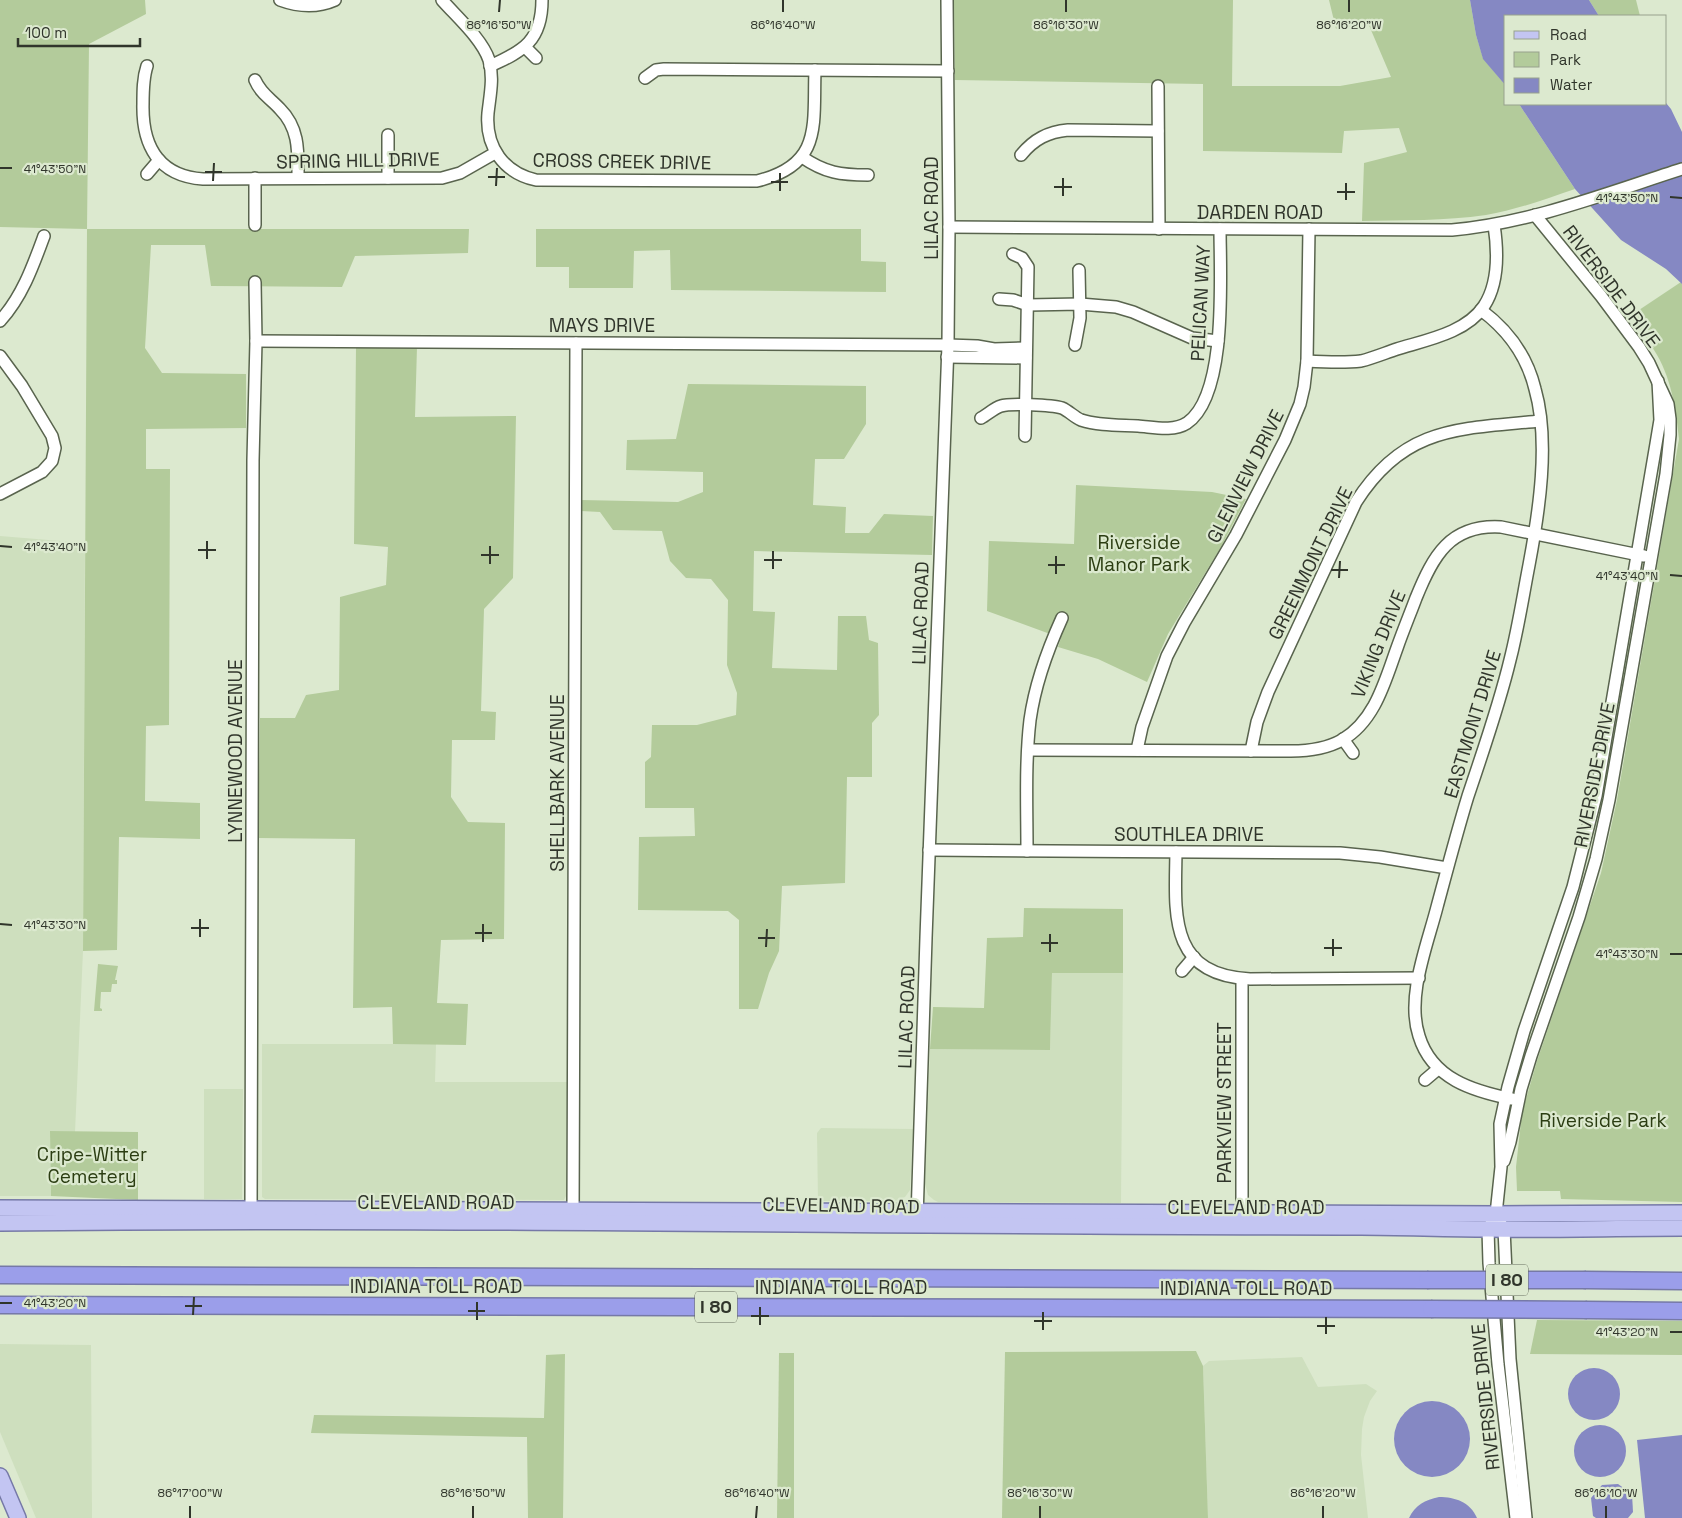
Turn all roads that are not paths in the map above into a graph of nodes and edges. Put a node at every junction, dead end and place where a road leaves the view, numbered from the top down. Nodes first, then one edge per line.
1 (280, 0) edge
2 (335, 0) edge
3 (442, 0) edge
4 (542, 0) edge
5 (947, 0) edge
6 (525, 47) junction
7 (536, 58) dead end
8 (147, 66) dead end
9 (490, 66) junction
10 (815, 70) junction
11 (948, 71) junction
12 (645, 78) dead end
13 (255, 80) dead end
14 (1158, 86) dead end
15 (1158, 130) junction
16 (388, 135) dead end
17 (495, 153) junction
18 (1021, 154) dead end
19 (802, 157) junction
20 (159, 160) junction
21 (1682, 169) edge
22 (147, 174) dead end
23 (868, 175) dead end
24 (255, 178) junction
25 (298, 178) junction
26 (388, 178) junction
27 (1535, 215) junction
28 (255, 225) dead end
29 (1494, 225) junction
30 (949, 228) junction
31 (1159, 229) junction
32 (1220, 229) junction
33 (1310, 229) junction
34 (44, 236) dead end
35 (1013, 254) dead end
36 (1079, 270) dead end
37 (255, 282) dead end
38 (999, 299) dead end
39 (1080, 304) junction
40 (1028, 305) junction
41 (1481, 310) junction
42 (0, 321) edge
43 (256, 341) junction
44 (1218, 341) junction
45 (576, 342) junction
46 (948, 344) junction
47 (1075, 345) dead end
48 (1026, 353) junction
49 (0, 356) edge
50 (947, 357) junction
51 (1308, 361) junction
52 (1658, 381) junction
53 (1026, 405) junction
54 (981, 418) dead end
55 (1540, 421) junction
56 (1025, 436) dead end
57 (0, 494) edge
58 (1535, 533) junction
59 (1637, 555) junction
60 (1650, 557) junction
61 (1062, 618) dead end
62 (1343, 739) junction
63 (1028, 750) junction
64 (1137, 750) junction
65 (1251, 751) junction
66 (1353, 753) dead end
67 (929, 850) junction
68 (1027, 851) junction
69 (1176, 852) junction
70 (1447, 868) junction
71 (1194, 957) junction
72 (1182, 971) dead end
73 (1419, 978) junction
74 (1242, 979) junction
75 (1438, 1069) junction
76 (1426, 1080) dead end
77 (1506, 1098) junction
78 (1519, 1100) junction
79 (1502, 1167) junction
80 (0, 1208) edge
81 (918, 1211) junction
82 (1242, 1212) junction
83 (1682, 1213) edge
84 (1496, 1214) junction
85 (251, 1215) junction
86 (573, 1216) junction
87 (0, 1223) edge
88 (917, 1226) junction
89 (1242, 1228) junction
90 (1682, 1228) edge
91 (1488, 1230) junction
92 (1504, 1230) junction
93 (0, 1275) edge
94 (1682, 1281) edge
95 (0, 1304) edge
96 (1682, 1311) edge
97 (0, 1476) edge
98 (18, 1518) edge
99 (1516, 1518) edge
100 (1526, 1518) edge

1 - 2 street
3 - 9 street, CROSS CREEK DRIVE
4 - 6 street
5 - 11 street, LILAC ROAD
6 - 7 street
6 - 9 street
8 - 20 street
9 - 17 street, CROSS CREEK DRIVE
10 - 11 street
10 - 12 street
10 - 19 street, CROSS CREEK DRIVE
11 - 30 street, LILAC ROAD
13 - 25 street
14 - 15 street
15 - 18 street
15 - 31 street
16 - 26 street
17 - 19 street, CROSS CREEK DRIVE
17 - 26 street, SPRING HILL DRIVE
19 - 23 street
20 - 22 street
20 - 24 street, SPRING HILL DRIVE
21 - 27 street, DARDEN ROAD
24 - 25 street, SPRING HILL DRIVE
24 - 28 street
25 - 26 street, SPRING HILL DRIVE
27 - 29 street, DARDEN ROAD
27 - 52 street, RIVERSIDE DRIVE
29 - 33 street, DARDEN ROAD
29 - 41 street
30 - 31 street, DARDEN ROAD
30 - 46 street, LILAC ROAD
31 - 32 street, DARDEN ROAD
32 - 33 street, DARDEN ROAD
32 - 44 street, PELICAN WAY
33 - 51 street, GLENVIEW DRIVE
34 - 42 street
35 - 40 street
36 - 39 street
37 - 43 street, LYNNEWOOD AVENUE
38 - 40 street
39 - 40 street
39 - 44 street
39 - 47 street
40 - 48 street
41 - 51 street
41 - 55 street, EASTMONT DRIVE
43 - 45 street, MAYS DRIVE
43 - 85 street, LYNNEWOOD AVENUE
44 - 53 street, PELICAN WAY
45 - 46 street, MAYS DRIVE
45 - 86 street, SHELLBARK AVENUE
46 - 48 street, MAYS DRIVE
46 - 50 street, LILAC ROAD
48 - 50 street
48 - 53 street
49 - 57 street
50 - 67 street, LILAC ROAD
51 - 64 street, GLENVIEW DRIVE
52 - 59 street, RIVERSIDE DRIVE
52 - 60 street, RIVERSIDE DRIVE
53 - 54 street
53 - 56 street
55 - 58 street, EASTMONT DRIVE
55 - 65 street, GREENMONT DRIVE
58 - 59 street, VIKING DRIVE
58 - 62 street, VIKING DRIVE
58 - 70 street, EASTMONT DRIVE
59 - 60 street, VIKING DRIVE
59 - 77 street, RIVERSIDE DRIVE
60 - 78 street, RIVERSIDE DRIVE
61 - 63 street
62 - 65 street, VIKING DRIVE
62 - 66 street
63 - 64 street, VIKING DRIVE
63 - 68 street
64 - 65 street, VIKING DRIVE
67 - 68 street, SOUTHLEA DRIVE
67 - 81 street, LILAC ROAD
68 - 69 street, SOUTHLEA DRIVE
69 - 70 street, SOUTHLEA DRIVE
69 - 71 street
70 - 73 street, EASTMONT DRIVE
71 - 72 street
71 - 74 street
73 - 74 street
73 - 75 street, EASTMONT DRIVE
74 - 82 street, PARKVIEW STREET
75 - 76 street
75 - 77 street, EASTMONT DRIVE
77 - 78 street, EASTMONT DRIVE
77 - 79 street, RIVERSIDE DRIVE
78 - 79 street, RIVERSIDE DRIVE
79 - 84 street, RIVERSIDE DRIVE
80 - 85 main road, CLEVELAND ROAD
81 - 82 main road, CLEVELAND ROAD
81 - 86 main road, CLEVELAND ROAD
81 - 88 street, LILAC ROAD
82 - 84 main road, CLEVELAND ROAD
82 - 89 street, PARKVIEW STREET
83 - 84 main road, CLEVELAND ROAD
84 - 91 street, RIVERSIDE DRIVE
84 - 92 street, RIVERSIDE DRIVE
85 - 86 main road, CLEVELAND ROAD
85 - 87 main road, CLEVELAND ROAD
86 - 88 main road, CLEVELAND ROAD
88 - 89 main road, CLEVELAND ROAD
89 - 91 main road, CLEVELAND ROAD
90 - 92 main road, CLEVELAND ROAD
91 - 92 main road, CLEVELAND ROAD
91 - 99 street, RIVERSIDE DRIVE
92 - 100 street, RIVERSIDE DRIVE
93 - 94 highway, INDIANA TOLL ROAD / I 80, bridge
95 - 96 highway, INDIANA TOLL ROAD / I 80, bridge
97 - 98 main road

